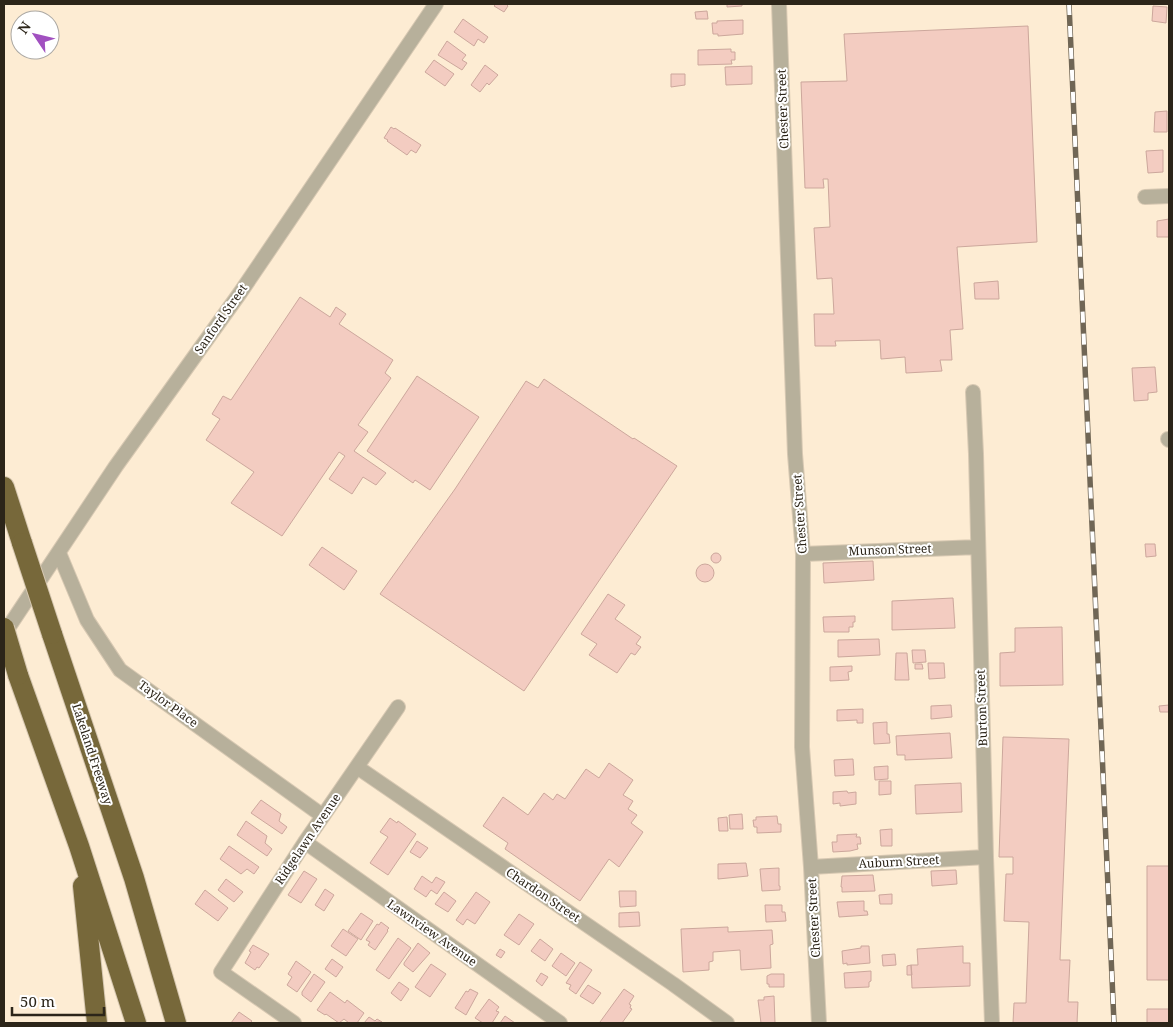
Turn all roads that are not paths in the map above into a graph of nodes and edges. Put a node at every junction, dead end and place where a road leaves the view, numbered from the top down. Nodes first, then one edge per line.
1 (436, 4) edge
2 (779, 4) edge
3 (1169, 196) edge
4 (1145, 197) dead end
5 (973, 392) dead end
6 (4, 487) edge
7 (978, 547) junction
8 (59, 553) junction
9 (803, 554) junction
10 (4, 628) edge
11 (4, 634) edge
12 (398, 707) dead end
13 (357, 767) junction
14 (323, 816) junction
15 (305, 842) junction
16 (79, 846) junction
17 (986, 857) junction
18 (811, 867) junction
19 (156, 952) junction
20 (97, 1023) edge
21 (136, 1023) edge
22 (176, 1023) edge
23 (186, 1023) edge
24 (294, 1023) edge
25 (560, 1023) edge
26 (727, 1023) edge
27 (819, 1023) edge
28 (992, 1023) edge

1 - 8 street, Sanford Street
2 - 9 street, Chester Street
3 - 4 street
5 - 7 street, Burton Street
6 - 19 highway, Lakeland Freeway, bridge
7 - 9 street, Munson Street
7 - 17 street, Burton Street
8 - 11 street, Sanford Street
8 - 14 street, Taylor Place
9 - 18 street, Chester Street
10 - 16 highway, bridge
12 - 13 street, Ridgelawn Avenue
13 - 14 street, Ridgelawn Avenue
13 - 26 street, Chardon Street
14 - 15 street, Ridgelawn Avenue
15 - 24 street, Ridgelawn Avenue
15 - 25 street, Lawnview Avenue
16 - 20 highway
16 - 21 highway
17 - 18 street, Auburn Street
17 - 28 street, Burton Street
18 - 27 street, Chester Street
19 - 22 highway, Lakeland Freeway
19 - 23 highway

